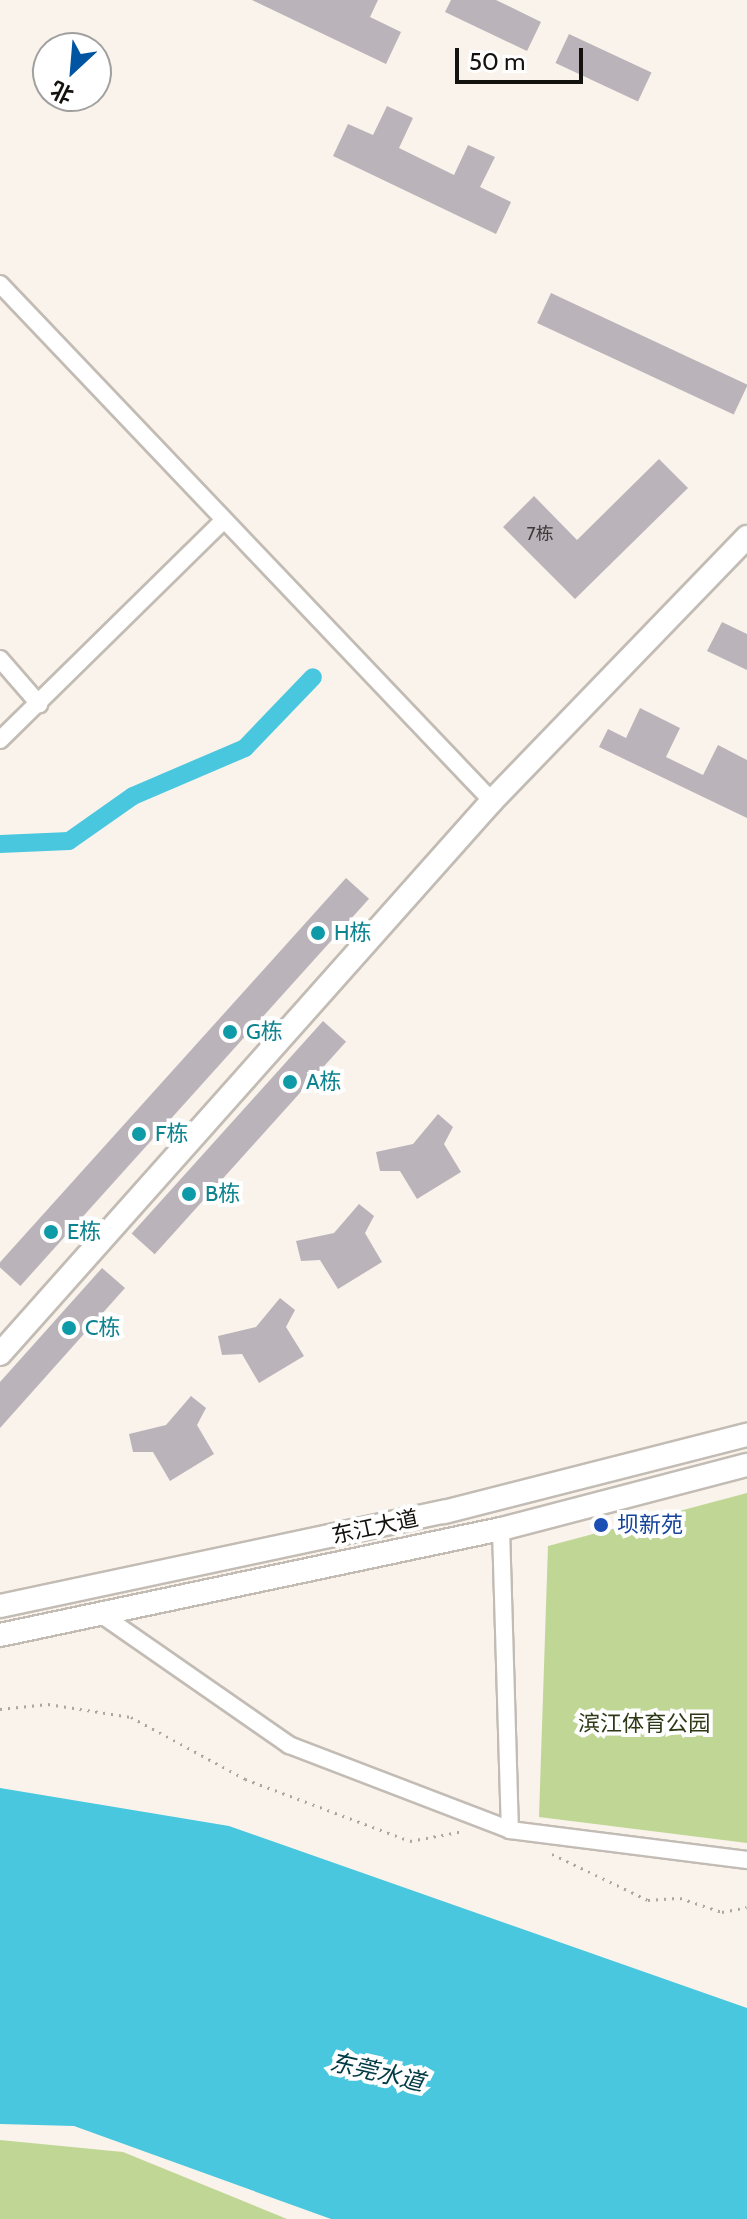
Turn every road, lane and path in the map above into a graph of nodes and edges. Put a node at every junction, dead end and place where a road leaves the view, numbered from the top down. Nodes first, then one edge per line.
1 (0, 284) edge
2 (222, 522) junction
3 (747, 537) edge
4 (0, 659) edge
5 (39, 704) junction
6 (0, 740) edge
7 (492, 801) junction
8 (0, 1354) edge
9 (747, 1435) edge
10 (747, 1465) edge
11 (501, 1529) junction
12 (0, 1606) edge
13 (102, 1615) junction
14 (0, 1635) edge
15 (0, 1709) edge
16 (510, 1830) junction
17 (479, 1834) dead end
18 (536, 1849) dead end
19 (747, 1860) edge
20 (747, 1907) edge

1 - 2 street
2 - 5 street
2 - 7 street
3 - 7 main road
4 - 5 street
5 - 6 street
7 - 8 main road
9 - 12 main road, 东江大道
10 - 11 main road, 东江大道
11 - 13 main road, 东江大道
11 - 16 street
13 - 14 main road, 东江大道
13 - 16 street
15 - 17 path
16 - 19 street
18 - 20 path

